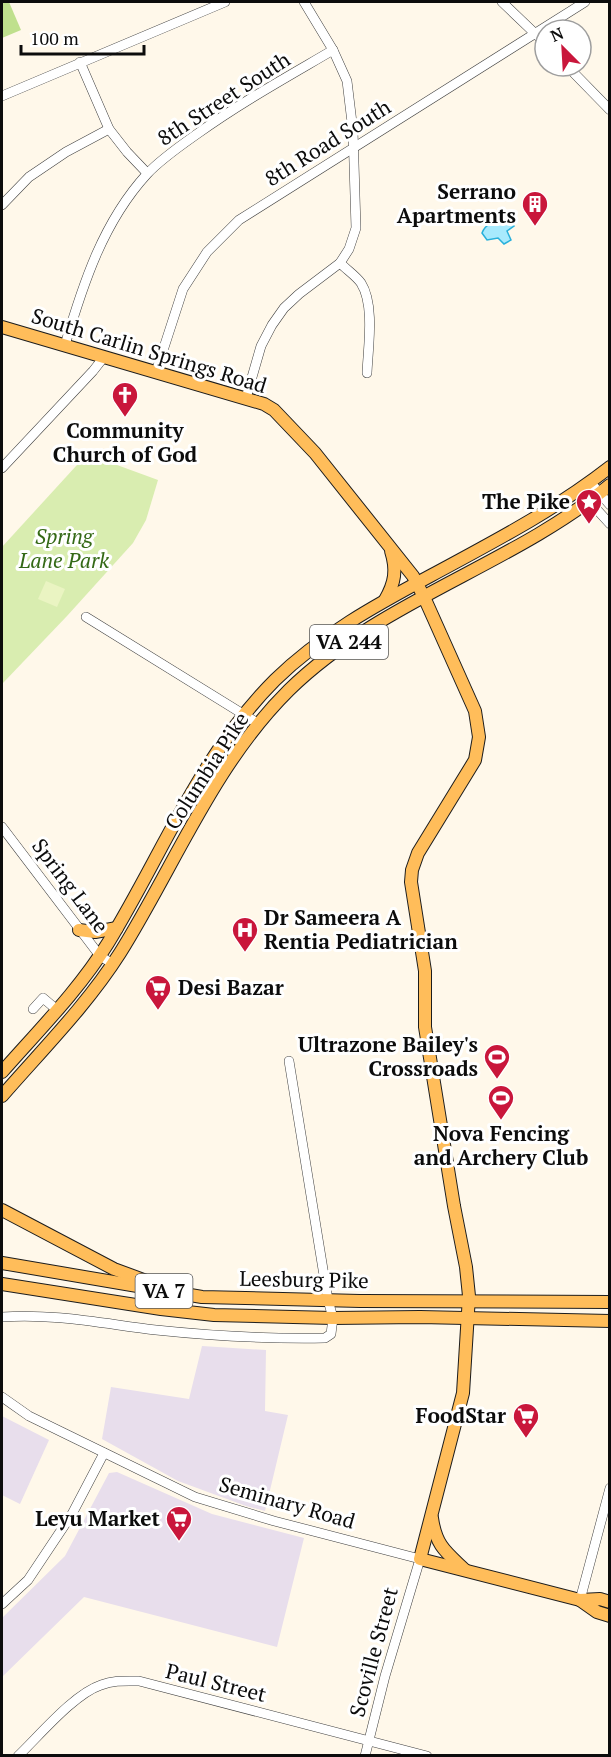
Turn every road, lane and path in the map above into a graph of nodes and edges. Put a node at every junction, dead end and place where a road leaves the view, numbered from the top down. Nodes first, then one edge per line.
1 (225, 2) edge
2 (304, 2) edge
3 (502, 2) edge
4 (585, 2) edge
5 (560, 18) edge
6 (533, 31) edge
7 (533, 36) edge
8 (333, 50) junction
9 (80, 62) junction
10 (578, 78) edge
11 (2, 96) edge
12 (609, 110) edge
13 (109, 129) junction
14 (354, 147) junction
15 (147, 173) junction
16 (2, 205) edge
17 (340, 263) junction
18 (2, 327) edge
19 (65, 345) junction
20 (104, 357) junction
21 (156, 372) junction
22 (367, 373) dead end
23 (246, 398) junction
24 (609, 467) edge
25 (2, 468) edge
26 (590, 482) junction
27 (579, 490) junction
28 (600, 493) edge
29 (609, 505) edge
30 (609, 524) edge
31 (390, 547) junction
32 (417, 582) junction
33 (424, 597) junction
34 (384, 601) junction
35 (86, 617) dead end
36 (244, 714) junction
37 (259, 724) junction
38 (2, 827) edge
39 (117, 928) junction
40 (79, 930) junction
41 (100, 956) junction
42 (113, 964) junction
43 (33, 1009) dead end
44 (56, 1009) junction
45 (289, 1061) dead end
46 (2, 1072) edge
47 (2, 1096) edge
48 (2, 1210) edge
49 (2, 1263) edge
50 (2, 1284) edge
51 (26, 1288) junction
52 (2, 1294) edge
53 (202, 1297) junction
54 (328, 1300) junction
55 (469, 1302) junction
56 (609, 1302) edge
57 (2, 1317) edge
58 (333, 1318) junction
59 (468, 1319) junction
60 (609, 1320) edge
61 (2, 1397) edge
62 (104, 1453) junction
63 (609, 1488) edge
64 (432, 1515) junction
65 (420, 1559) junction
66 (466, 1571) junction
67 (580, 1600) junction
68 (609, 1602) edge
69 (2, 1604) edge
70 (609, 1616) edge
71 (369, 1741) junction
72 (25, 1753) edge
73 (365, 1755) edge
74 (427, 1755) edge

1 - 9 street
2 - 8 street
3 - 6 street
4 - 5 street, 8th Road South
7 - 14 street, 8th Road South
8 - 14 street
8 - 15 street, 8th Street South
9 - 11 street
9 - 13 street
10 - 12 street
13 - 15 street
13 - 16 street
14 - 17 street
14 - 21 street, 8th Road South
15 - 19 street, 8th Street South
17 - 22 street
17 - 23 street
18 - 19 main road, South Carlin Springs Road
19 - 20 main road, South Carlin Springs Road
20 - 21 main road, South Carlin Springs Road
20 - 25 street
21 - 23 main road, South Carlin Springs Road
23 - 31 main road, South Carlin Springs Road
24 - 26 main road, Columbia Pike
26 - 27 main road, Columbia Pike
26 - 28 street
27 - 28 street
27 - 32 main road, Columbia Pike / VA 244
28 - 29 street
28 - 30 street
28 - 33 main road, Columbia Pike / VA 244
31 - 32 main road, South Carlin Springs Road
31 - 34 main road
32 - 33 main road, South Carlin Springs Road
32 - 34 main road, Columbia Pike / VA 244
33 - 37 main road, Columbia Pike / VA 244
33 - 55 main road, South Carlin Springs Road
34 - 36 main road, Columbia Pike / VA 244
35 - 36 street
36 - 37 street
36 - 39 main road, Columbia Pike / VA 244
37 - 42 main road, Columbia Pike / VA 244
38 - 40 street, Spring Lane
39 - 40 main road
39 - 41 main road, Columbia Pike / VA 244
40 - 41 street, Spring Lane
41 - 42 street, Spring Lane
41 - 44 main road, Columbia Pike / VA 244
42 - 47 main road, Columbia Pike / VA 244
43 - 44 street
44 - 46 main road, Columbia Pike / VA 244
45 - 54 street
48 - 53 main road
49 - 53 main road, Leesburg Pike / VA 7
50 - 51 main road, Leesburg Pike / VA 7
51 - 52 main road
51 - 58 main road, Leesburg Pike / VA 7
53 - 54 main road, Leesburg Pike / VA 7
54 - 55 main road, Leesburg Pike / VA 7
54 - 58 street
55 - 56 main road, Leesburg Pike / VA 7
55 - 59 main road, South Carlin Springs Road
57 - 58 street
58 - 59 main road, Leesburg Pike / VA 7
59 - 60 main road, Leesburg Pike / VA 7
59 - 64 main road, South Carlin Springs Road
61 - 62 street, Seminary Road
62 - 65 street, Seminary Road
62 - 69 street
63 - 67 street
64 - 65 main road, South Carlin Springs Road
64 - 66 main road
65 - 66 main road, Seminary Road
65 - 71 street, Scoville Street
66 - 67 main road, Seminary Road
67 - 68 main road, Seminary Road
67 - 70 main road, Seminary Road
71 - 72 street, Paul Street
71 - 73 street, Scoville Street
71 - 74 street, Paul Street

